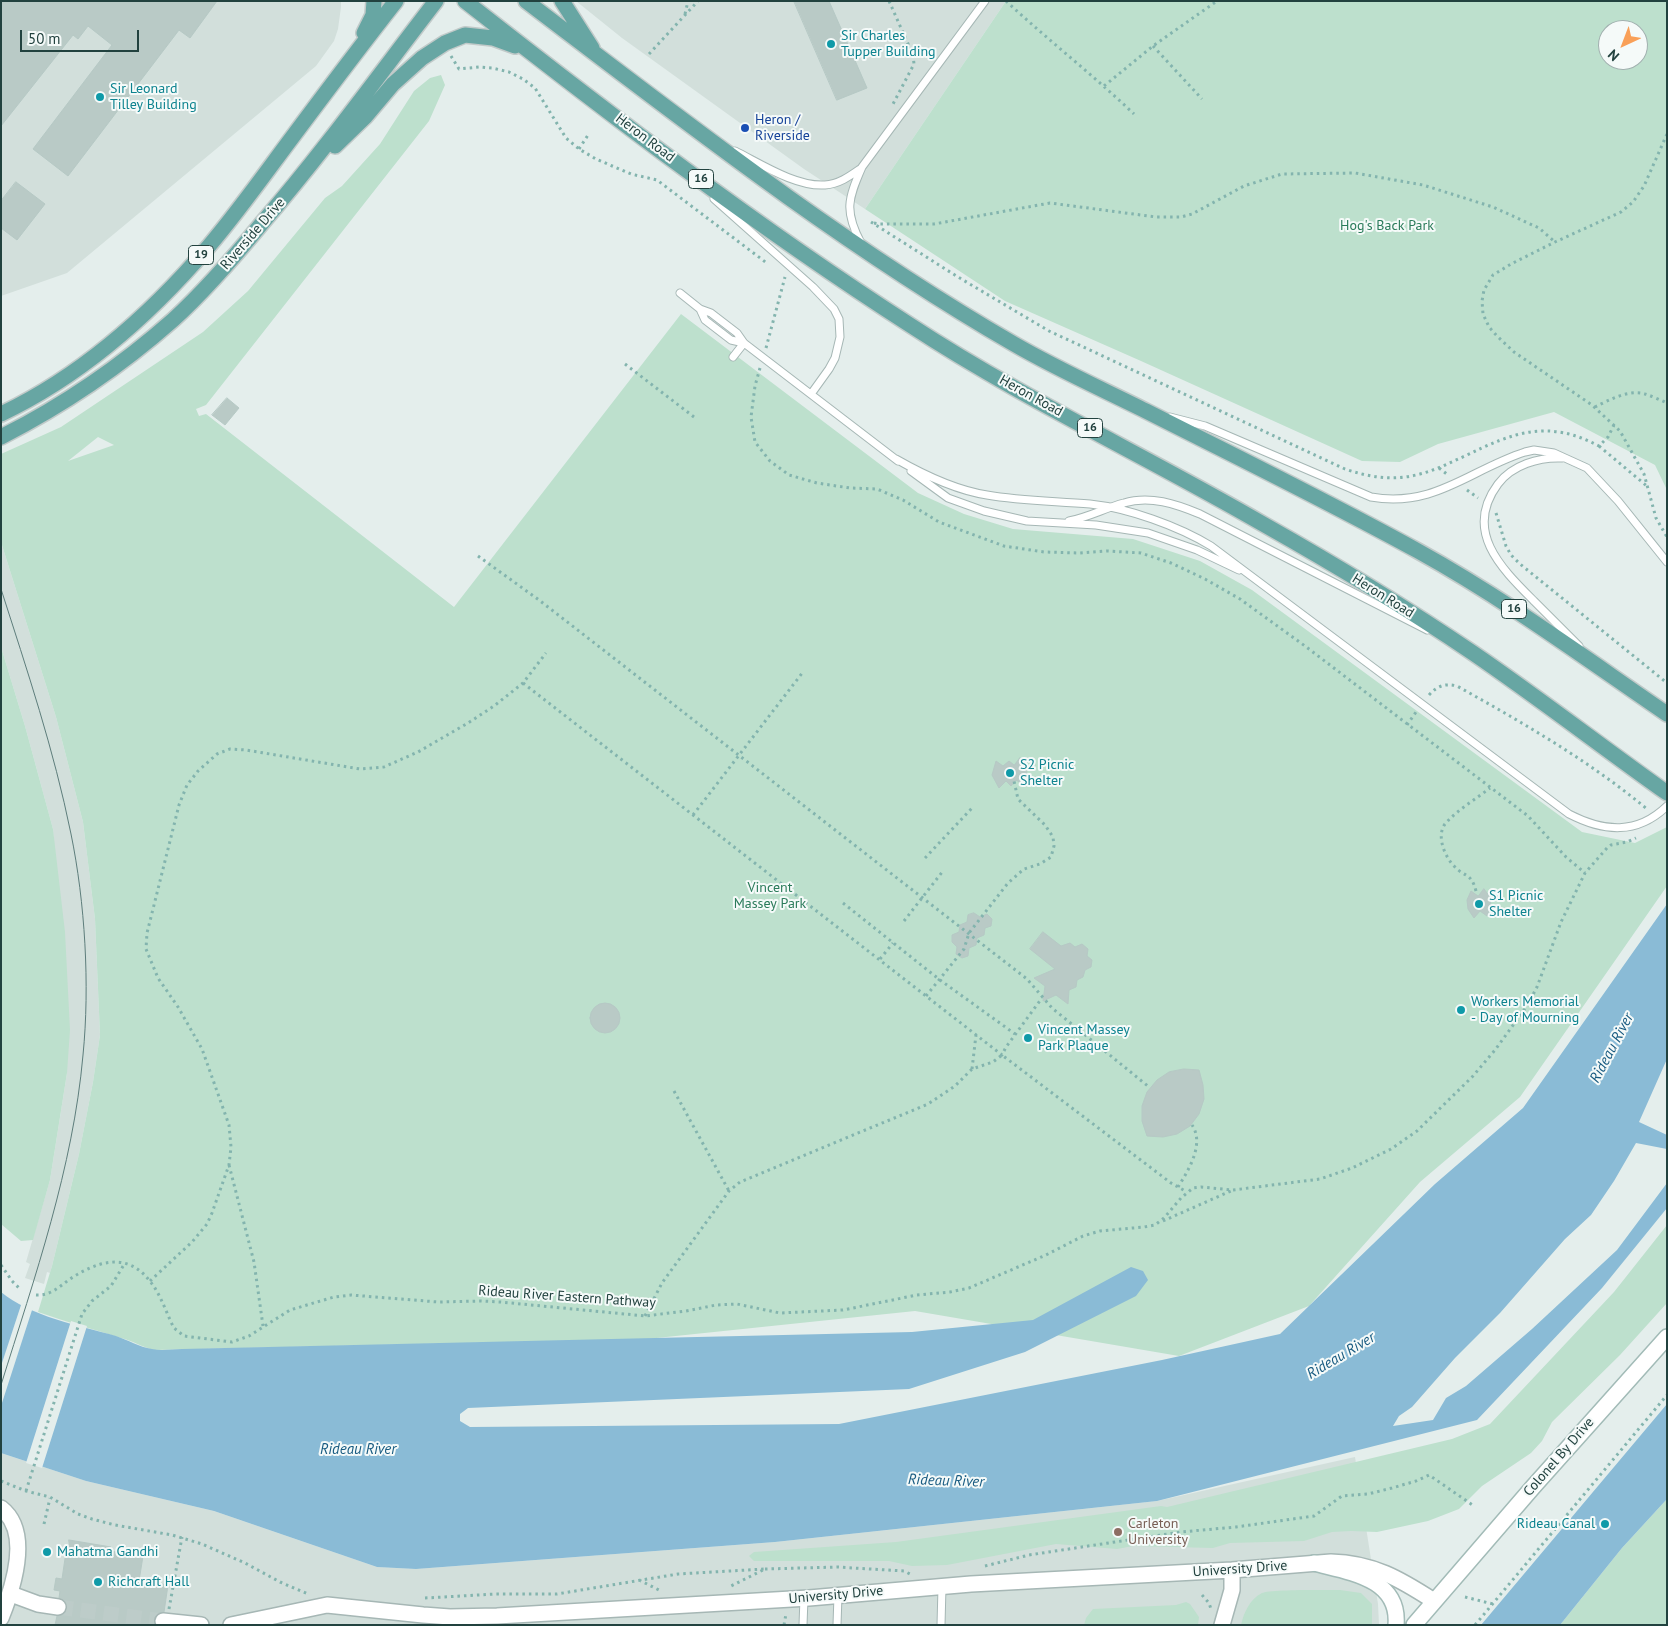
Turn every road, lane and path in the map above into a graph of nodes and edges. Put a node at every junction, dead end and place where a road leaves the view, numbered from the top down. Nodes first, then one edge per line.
1 (374, 1) edge
2 (396, 1) edge
3 (436, 1) edge
4 (465, 1) edge
5 (526, 1) edge
6 (562, 1) edge
7 (688, 1) edge
8 (698, 1) edge
9 (889, 1) edge
10 (985, 1) edge
11 (1006, 1) edge
12 (1217, 1) edge
13 (685, 15) junction
14 (1153, 46) junction
15 (529, 52) junction
16 (450, 53) dead end
17 (649, 54) dead end
18 (352, 57) junction
19 (599, 58) junction
20 (1104, 86) junction
21 (1202, 99) dead end
22 (890, 109) dead end
23 (1134, 114) dead end
24 (1667, 134) edge
25 (588, 135) dead end
26 (708, 138) junction
27 (579, 149) junction
28 (659, 149) junction
29 (862, 167) junction
30 (298, 182) junction
31 (1555, 242) junction
32 (866, 253) junction
33 (770, 265) dead end
34 (778, 271) dead end
35 (680, 293) dead end
36 (744, 343) junction
37 (733, 357) dead end
38 (763, 357) junction
39 (625, 364) dead end
40 (811, 394) junction
41 (1667, 403) edge
42 (1595, 407) junction
43 (1142, 409) junction
44 (5, 413) edge
45 (694, 417) dead end
46 (1, 436) edge
47 (1599, 446) dead end
48 (1565, 458) junction
49 (896, 459) junction
50 (1458, 483) junction
51 (1649, 488) junction
52 (1485, 504) junction
53 (1112, 508) junction
54 (1058, 522) junction
55 (1667, 537) edge
56 (478, 556) dead end
57 (1667, 562) edge
58 (1257, 580) junction
59 (546, 652) dead end
60 (1474, 654) junction
61 (803, 672) dead end
62 (1605, 672) junction
63 (522, 683) junction
64 (1667, 683) edge
65 (1422, 704) junction
66 (1667, 714) edge
67 (1407, 725) junction
68 (740, 754) junction
69 (1012, 772) dead end
70 (1490, 788) junction
71 (1667, 793) edge
72 (1667, 806) edge
73 (973, 807) dead end
74 (693, 815) junction
75 (1655, 816) junction
76 (1645, 834) dead end
77 (925, 858) dead end
78 (943, 871) dead end
79 (1585, 874) junction
80 (1476, 891) dead end
81 (922, 897) junction
82 (843, 903) dead end
83 (904, 921) dead end
84 (969, 933) junction
85 (893, 943) junction
86 (880, 959) junction
87 (940, 980) junction
88 (926, 996) junction
89 (1042, 998) junction
90 (976, 1034) junction
91 (1015, 1034) junction
92 (1002, 1055) junction
93 (972, 1070) junction
94 (1149, 1087) dead end
95 (674, 1091) dead end
96 (1192, 1126) dead end
97 (229, 1165) junction
98 (1178, 1187) junction
99 (1233, 1190) junction
100 (729, 1191) junction
101 (1187, 1192) junction
102 (1155, 1225) junction
103 (125, 1263) junction
104 (1, 1266) edge
105 (150, 1281) junction
106 (19, 1288) dead end
107 (36, 1295) dead end
108 (645, 1316) junction
109 (263, 1326) junction
110 (1667, 1337) edge
111 (1667, 1394) edge
112 (1, 1481) edge
113 (26, 1491) junction
114 (50, 1497) junction
115 (1474, 1506) dead end
116 (1, 1508) edge
117 (44, 1524) dead end
118 (182, 1537) junction
119 (1314, 1563) junction
120 (982, 1567) dead end
121 (765, 1569) junction
122 (1232, 1570) junction
123 (918, 1577) dead end
124 (639, 1580) junction
125 (942, 1587) junction
126 (664, 1591) dead end
127 (723, 1591) dead end
128 (316, 1593) dead end
129 (11, 1594) junction
130 (838, 1595) junction
131 (1465, 1597) dead end
132 (804, 1598) junction
133 (421, 1599) dead end
134 (1434, 1601) junction
135 (1493, 1604) junction
136 (58, 1607) tunnel mouth
137 (786, 1614) dead end
138 (1, 1618) edge
139 (165, 1618) joint
140 (201, 1625) edge
141 (232, 1625) edge
142 (784, 1625) edge
143 (803, 1625) edge
144 (837, 1625) edge
145 (941, 1625) edge
146 (1222, 1625) edge
147 (1396, 1625) edge
148 (1414, 1625) edge
149 (1475, 1625) edge

1 - 18 main road
2 - 18 main road, Riverside Drive / 19
3 - 30 main road, Riverside Drive / 19
4 - 15 main road, Heron Road / 16
5 - 19 main road, 16
6 - 19 main road
7 - 13 path
8 - 13 path
9 - 22 path
10 - 29 lane
11 - 20 path
12 - 14 path
13 - 17 path
14 - 20 path
14 - 21 path
15 - 28 main road, Heron Road / 16
15 - 30 main road
16 - 27 path
18 - 44 main road, Riverside Drive / 19
19 - 26 main road, 16
20 - 23 path
24 - 31 path
25 - 27 path
26 - 29 lane
26 - 32 main road, 16
27 - 33 path
28 - 40 lane
28 - 60 main road, Heron Road / 16
29 - 32 lane
30 - 46 main road, Riverside Drive / 19
31 - 42 path
31 - 50 path
32 - 43 main road, 16
34 - 38 path
35 - 36 lane
36 - 37 lane
36 - 38 lane
38 - 40 lane
38 - 67 path
39 - 45 path
40 - 49 lane
41 - 42 path
42 - 51 path
43 - 50 lane
43 - 62 main road, 16
47 - 51 path
48 - 50 lane
48 - 52 lane
48 - 57 lane
49 - 53 lane
49 - 54 lane
50 - 52 path
51 - 55 path
52 - 62 lane
52 - 64 path
53 - 54 lane
53 - 58 lane
53 - 60 lane
54 - 58 lane
56 - 68 path
58 - 65 lane
59 - 63 path
60 - 71 main road, Heron Road / 16
61 - 68 path
62 - 66 main road, 16
63 - 74 path
63 - 97 path
65 - 67 path
65 - 75 lane
65 - 75 path
67 - 70 path
68 - 74 path
68 - 81 path
69 - 84 path
70 - 79 path
70 - 80 path
72 - 75 lane
73 - 77 path
74 - 86 path
76 - 79 path
78 - 81 path
79 - 99 path
81 - 83 path
81 - 84 path
82 - 85 path
84 - 87 path
84 - 89 path
85 - 86 path
85 - 87 path
86 - 88 path
87 - 88 path
87 - 91 path
88 - 90 path
89 - 91 path
89 - 94 path
90 - 92 path
90 - 93 path
91 - 92 path
92 - 93 path
92 - 98 path
93 - 100 path
95 - 100 path
96 - 98 path
97 - 105 path
97 - 109 path
98 - 101 path
99 - 101 path
99 - 102 path, Rideau River Eastern Pathway
100 - 108 path
101 - 102 path
102 - 108 path, Rideau River Eastern Pathway
103 - 105 path, Rideau River Eastern Pathway
103 - 107 path
103 - 113 path
104 - 106 path
105 - 109 path, Rideau River Eastern Pathway
108 - 109 path, Rideau River Eastern Pathway
110 - 134 street, Colonel By Drive
111 - 135 path
112 - 113 path
113 - 114 path
114 - 117 path
114 - 118 path
115 - 120 path
116 - 129 street
118 - 128 path
118 - 139 path
119 - 122 street, University Drive
119 - 134 street, University Drive
119 - 147 street
121 - 123 path
121 - 124 path
121 - 127 path
122 - 125 street, University Drive
122 - 146 street
124 - 126 path
124 - 133 path
125 - 130 street, University Drive
125 - 145 lane
129 - 136 street
129 - 138 street
130 - 132 street, University Drive
130 - 144 lane
131 - 135 path
132 - 141 street, University Drive
132 - 143 lane
134 - 148 street, Colonel By Drive
135 - 149 path
137 - 142 path
139 - 140 street

